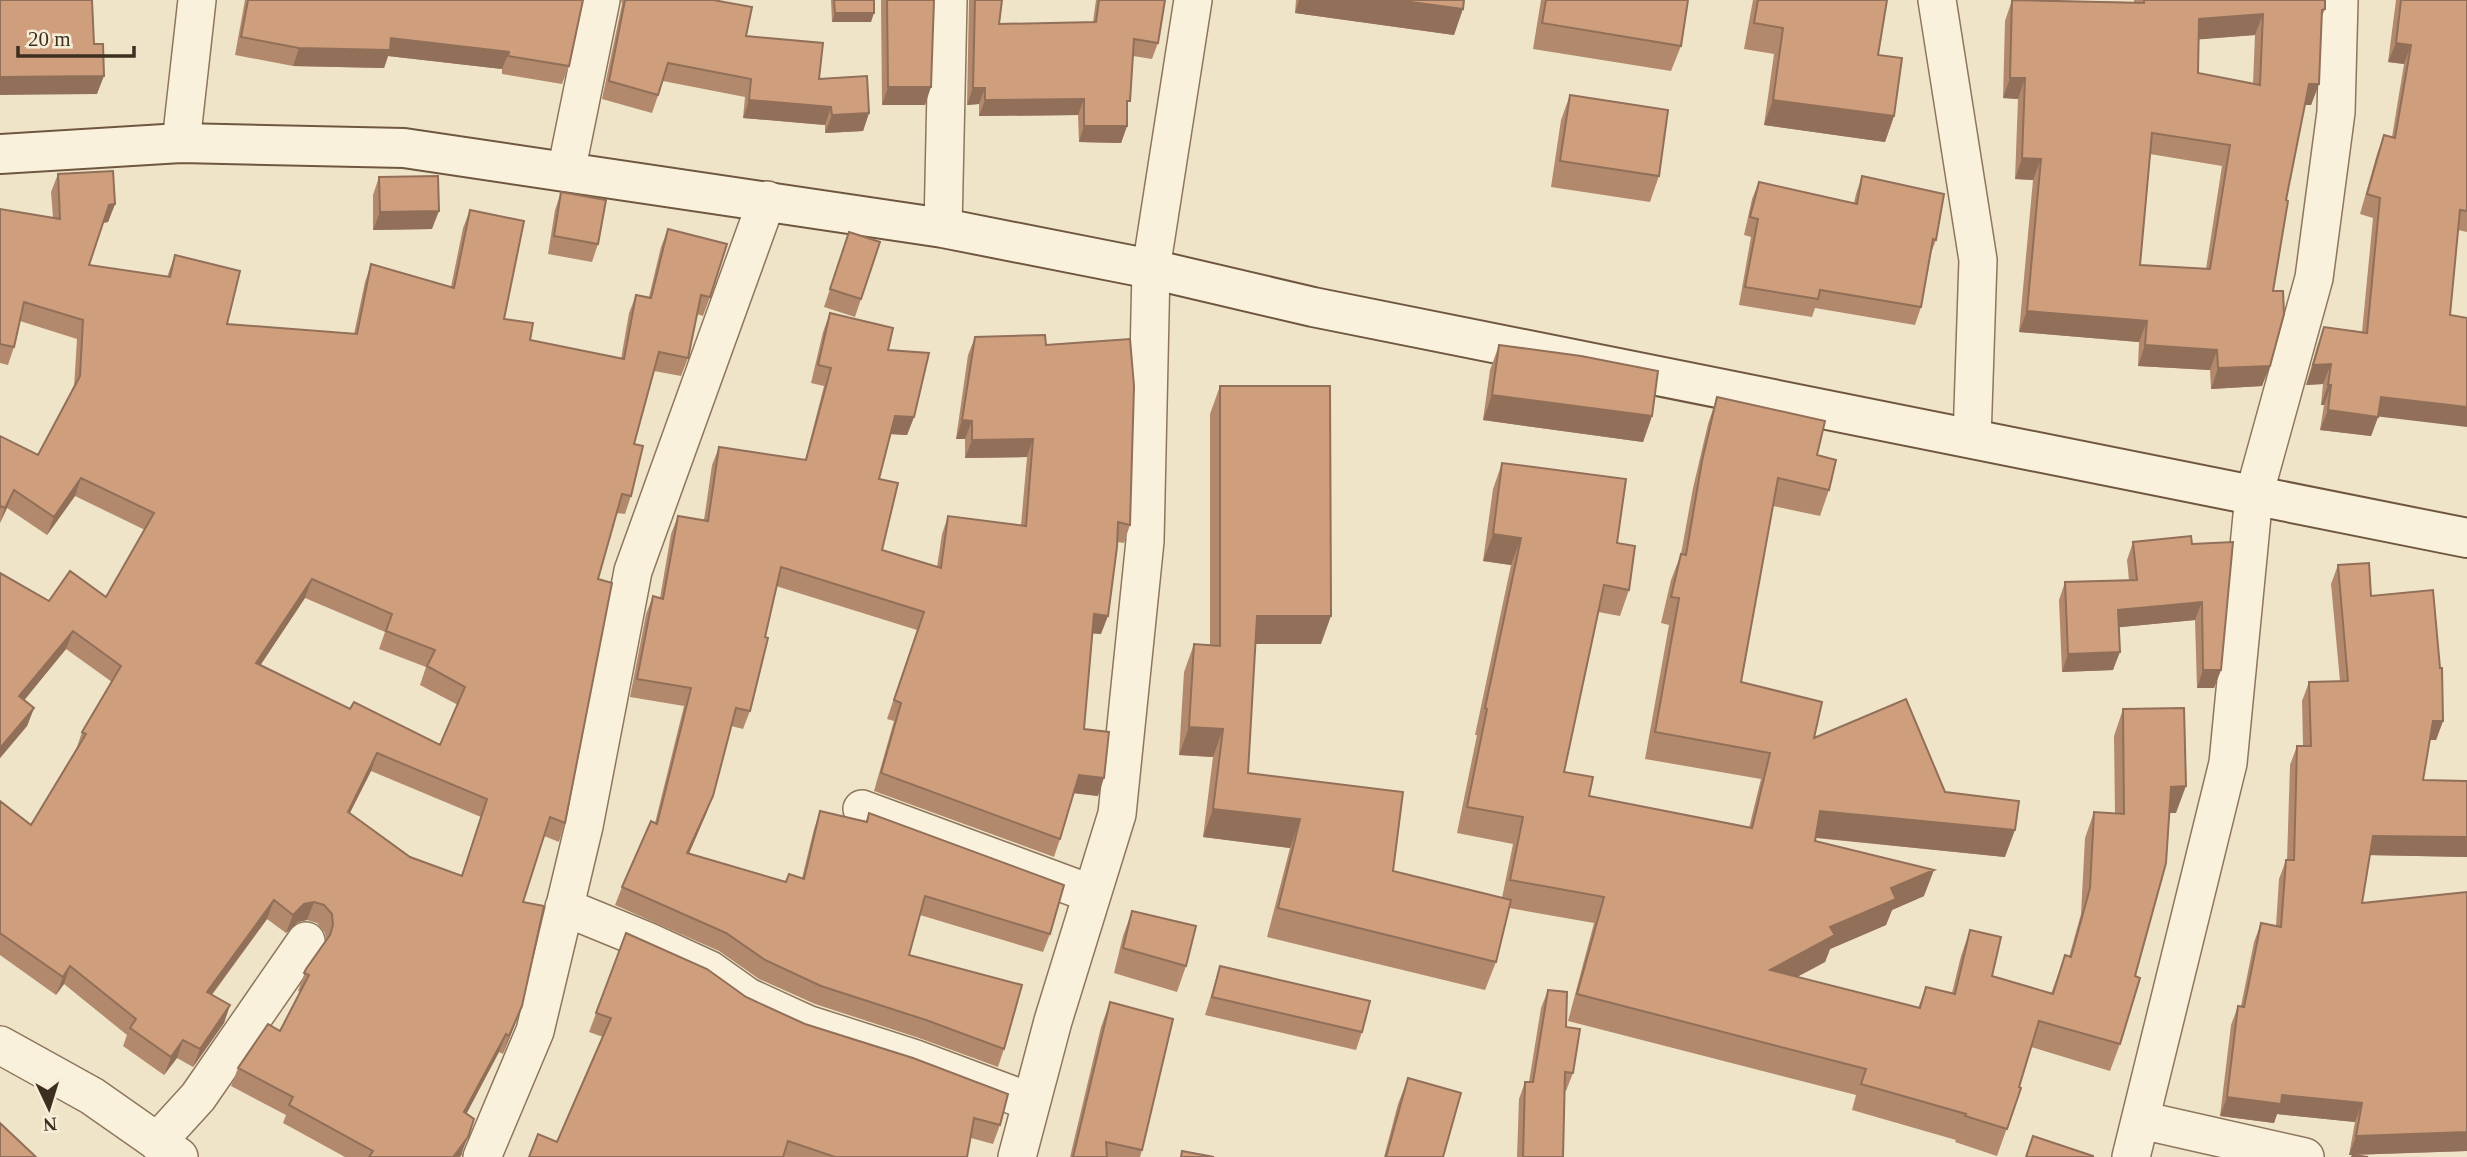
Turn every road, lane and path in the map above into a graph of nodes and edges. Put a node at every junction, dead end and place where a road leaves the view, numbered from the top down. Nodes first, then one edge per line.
1 (197, 0) edge
2 (601, 0) edge
3 (948, 0) edge
4 (1193, 0) edge
5 (1937, 0) edge
6 (2339, 0) edge
7 (181, 143) junction
8 (0, 154) edge
9 (566, 172) junction
10 (767, 200) junction
11 (943, 228) junction
12 (1151, 269) junction
13 (1972, 439) junction
14 (2254, 495) junction
15 (2467, 538) edge
16 (862, 809) dead end
17 (1092, 894) junction
18 (564, 907) junction
19 (306, 941) dead end
20 (0, 1045) edge
21 (1031, 1102) junction
22 (2141, 1120) junction
23 (168, 1149) edge
24 (482, 1157) edge
25 (1017, 1157) edge
26 (2131, 1157) edge
27 (2305, 1157) edge

1 - 7 street
2 - 9 street
3 - 11 street
4 - 12 street
5 - 13 street
6 - 14 street
7 - 8 main road
7 - 9 main road
9 - 10 main road
10 - 11 main road
10 - 18 street
11 - 12 main road
12 - 13 main road
12 - 17 street
13 - 14 main road
14 - 15 main road
14 - 22 street
16 - 17 street
17 - 21 street
18 - 21 street
18 - 24 street
19 - 23 street
20 - 23 street
21 - 25 street
22 - 26 street
22 - 27 street

